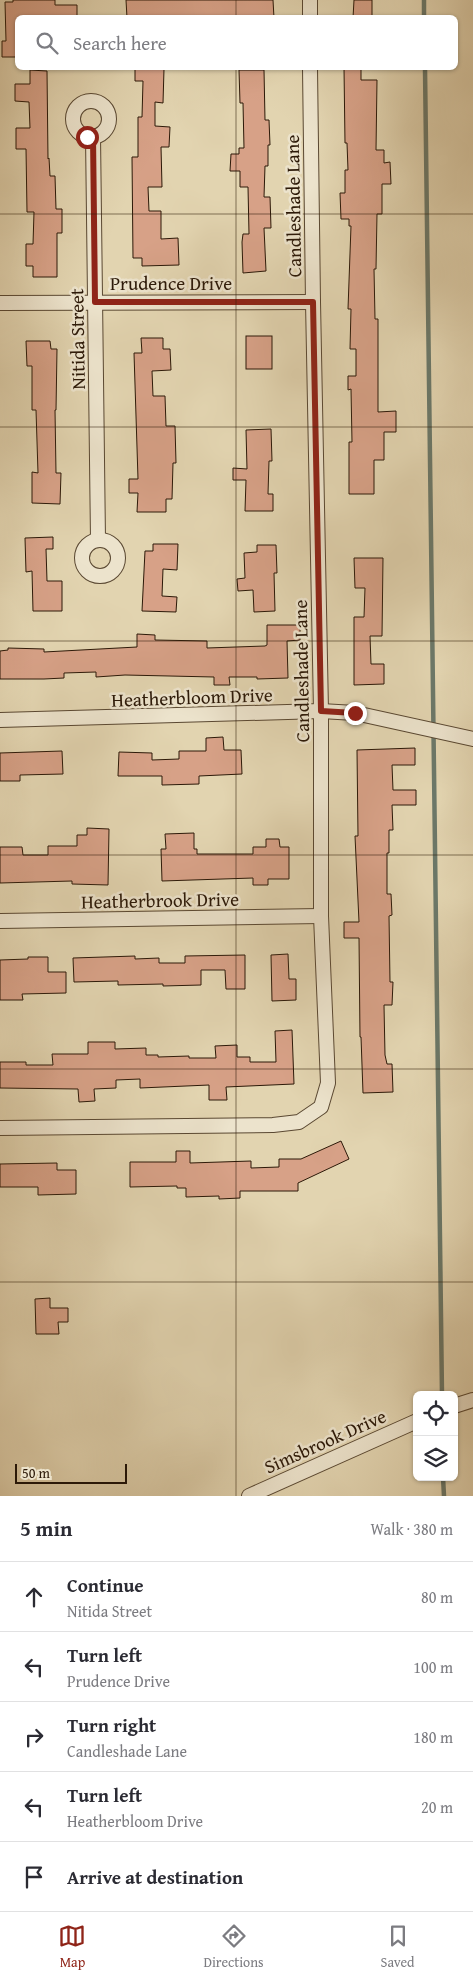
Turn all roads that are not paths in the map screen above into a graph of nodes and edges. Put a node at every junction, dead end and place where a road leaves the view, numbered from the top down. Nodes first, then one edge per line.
1 (310, 0) edge
2 (310, 15) edge
3 (310, 70) edge
4 (93, 136) dead end
5 (95, 302) junction
6 (313, 302) junction
7 (0, 303) edge
8 (98, 540) dead end
9 (321, 711) junction
10 (0, 720) edge
11 (473, 740) edge
12 (321, 916) junction
13 (0, 921) edge
14 (0, 1128) edge
15 (413, 1422) edge
16 (249, 1496) edge

1 - 2 street
3 - 6 street, Candleshade Lane
4 - 5 street, Nitida Street
5 - 6 street, Prudence Drive
5 - 7 street, Prudence Drive
5 - 8 street, Nitida Street
6 - 9 street, Candleshade Lane
9 - 10 street, Heatherbloom Drive
9 - 11 street, Heatherbloom Drive
9 - 12 street, Candleshade Lane
12 - 13 street, Heatherbrook Drive
12 - 14 street, Candleshade Lane
15 - 16 street, Simsbrook Drive

